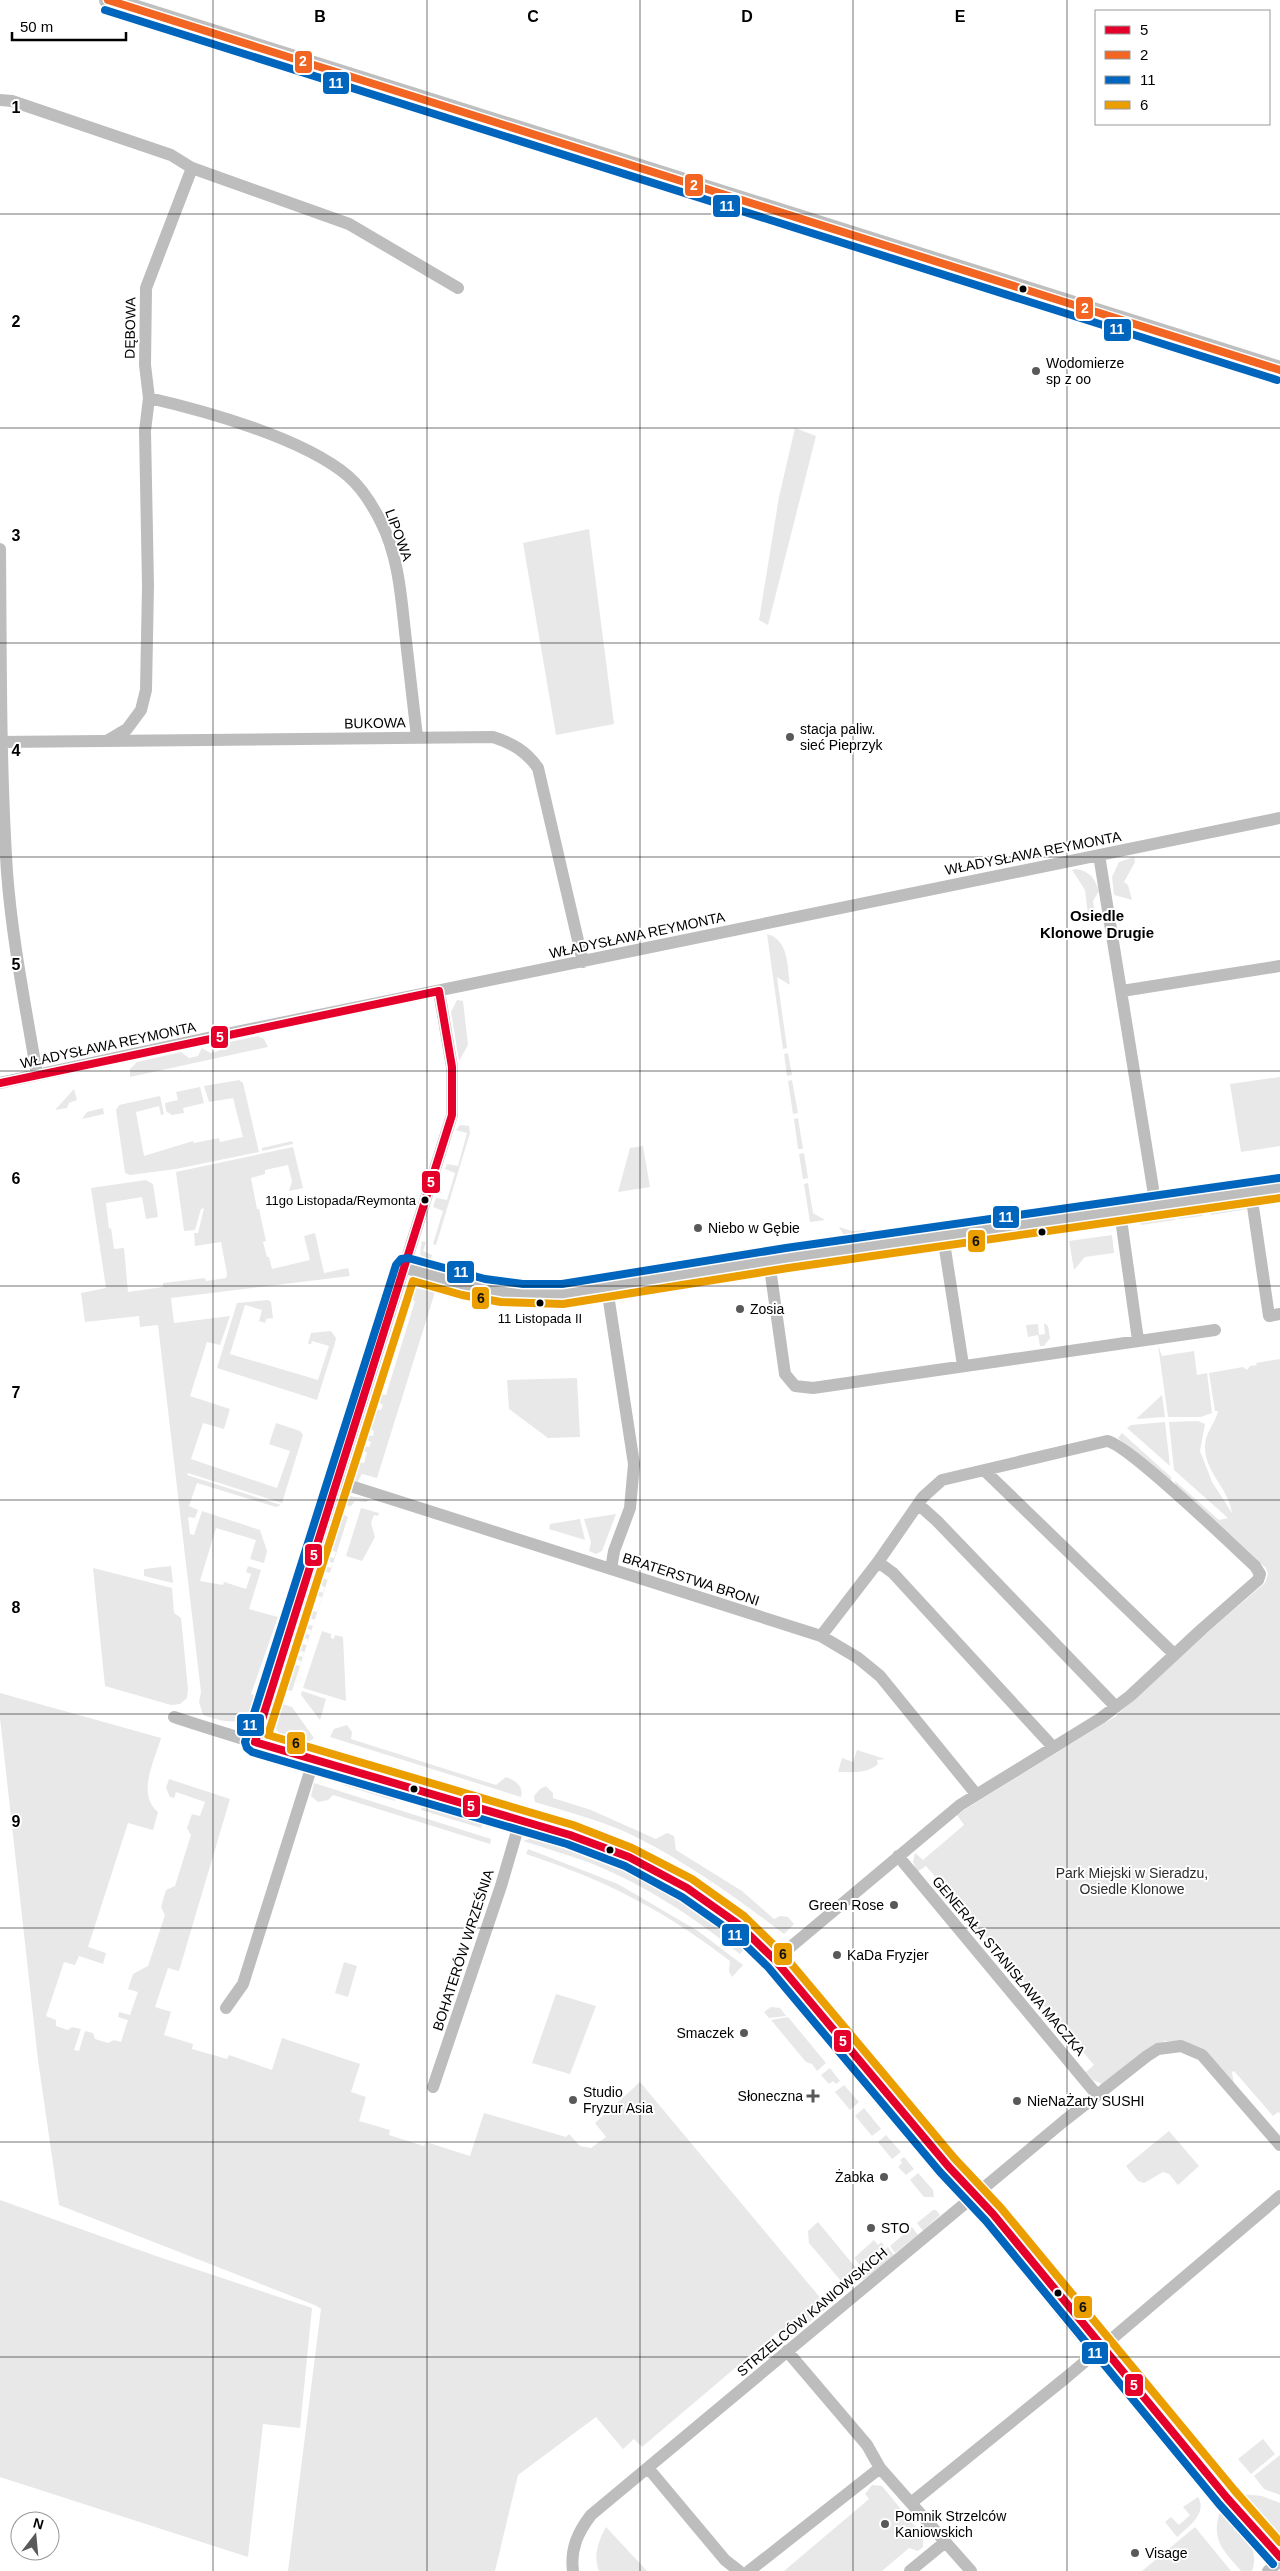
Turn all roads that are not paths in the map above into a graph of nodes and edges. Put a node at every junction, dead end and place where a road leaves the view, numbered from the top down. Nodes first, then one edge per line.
1 (108, 0) edge
2 (0, 100) edge
3 (192, 168) junction
4 (458, 288) dead end
5 (1280, 370) edge
6 (149, 398) junction
7 (0, 549) edge
8 (417, 737) junction
9 (107, 741) junction
10 (1, 742) edge
11 (1280, 818) edge
12 (1099, 855) junction
13 (583, 962) junction
14 (1280, 966) edge
15 (440, 991) junction
16 (1122, 991) junction
17 (37, 1075) junction
18 (0, 1083) edge
19 (1280, 1188) edge
20 (1251, 1193) junction
21 (1156, 1207) junction
22 (1120, 1212) junction
23 (943, 1236) junction
24 (769, 1261) junction
25 (406, 1268) junction
26 (607, 1288) junction
27 (1280, 1314) edge
28 (1215, 1330) dead end
29 (1138, 1340) junction
30 (963, 1365) junction
31 (985, 1471) junction
32 (338, 1482) junction
33 (918, 1504) junction
34 (878, 1562) junction
35 (611, 1569) junction
36 (822, 1636) junction
37 (1174, 1654) junction
38 (1116, 1707) junction
39 (174, 1717) dead end
40 (256, 1742) junction
41 (1053, 1747) junction
42 (314, 1759) junction
43 (976, 1794) junction
44 (520, 1821) junction
45 (898, 1856) junction
46 (775, 1960) junction
47 (226, 2008) dead end
48 (433, 2088) dead end
49 (1097, 2095) junction
50 (1280, 2145) edge
51 (976, 2195) junction
52 (1280, 2196) edge
53 (1103, 2346) junction
54 (787, 2351) junction
55 (648, 2468) junction
56 (880, 2468) junction
57 (911, 2503) junction
58 (944, 2543) junction
59 (1280, 2557) edge
60 (1280, 2561) edge
61 (573, 2571) edge
62 (739, 2571) edge
63 (749, 2571) edge
64 (910, 2571) edge
65 (971, 2571) edge
66 (1268, 2571) edge

1 - 5 main road
2 - 3 street
3 - 4 street
3 - 6 street, DĘBOWA
6 - 8 street, LIPOWA
6 - 9 street, DĘBOWA
7 - 10 street
8 - 9 street, BUKOWA
8 - 13 street, BUKOWA
9 - 10 street, BUKOWA
10 - 17 street
11 - 12 street, WŁADYSŁAWA REYMONTA
12 - 13 street, WŁADYSŁAWA REYMONTA
12 - 16 street
13 - 15 street, WŁADYSŁAWA REYMONTA
14 - 16 street
15 - 17 street, WŁADYSŁAWA REYMONTA
15 - 25 street
16 - 21 street
17 - 18 street, WŁADYSŁAWA REYMONTA
19 - 20 street
20 - 21 street
20 - 27 street
21 - 22 street
22 - 23 street
22 - 29 street
23 - 24 street
23 - 30 street
24 - 26 street
24 - 30 street
25 - 26 street
25 - 32 street
26 - 35 street
28 - 29 street
29 - 30 street
31 - 33 street
31 - 37 street
31 - 37 street
32 - 35 street, BRATERSTWA BRONI
32 - 40 street
33 - 34 street
33 - 38 street
34 - 36 street
34 - 41 street
35 - 36 street, BRATERSTWA BRONI
36 - 43 street, BRATERSTWA BRONI
37 - 38 street
38 - 41 street
39 - 40 street
40 - 42 street
41 - 43 street
42 - 44 street
42 - 47 street
43 - 45 street
44 - 46 street
44 - 48 street, BOHATERÓW WRZEŚNIA
45 - 46 street
45 - 49 street, GENERAŁA STANISŁAWA MACZKA
46 - 51 street
49 - 50 street, STRZELCÓW KANIOWSKICH
49 - 51 street, STRZELCÓW KANIOWSKICH
51 - 53 street
51 - 54 street, STRZELCÓW KANIOWSKICH
52 - 53 street
53 - 57 street
53 - 59 street
54 - 55 street, STRZELCÓW KANIOWSKICH
54 - 56 street
55 - 61 street, STRZELCÓW KANIOWSKICH
55 - 62 street
56 - 57 street
56 - 63 street
57 - 58 street
58 - 64 street
58 - 65 street
60 - 66 street

